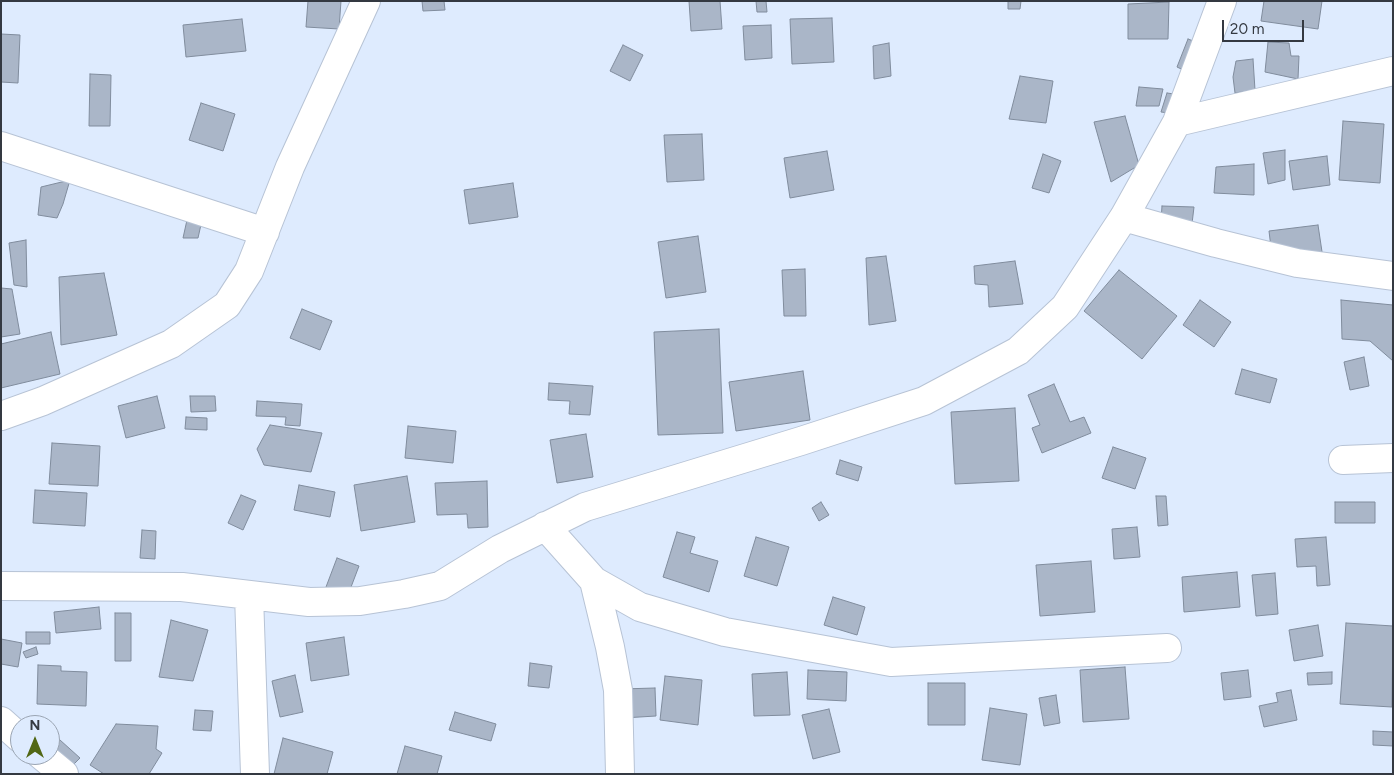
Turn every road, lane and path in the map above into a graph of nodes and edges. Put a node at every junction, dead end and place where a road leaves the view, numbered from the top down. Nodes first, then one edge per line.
1 (366, 1) edge
2 (1222, 1) edge
3 (1393, 71) edge
4 (1178, 122) junction
5 (1, 146) edge
6 (1124, 217) junction
7 (265, 232) junction
8 (1393, 276) edge
9 (1, 416) edge
10 (1393, 458) edge
11 (1343, 460) dead end
12 (545, 526) junction
13 (594, 581) junction
14 (1, 586) edge
15 (249, 595) junction
16 (1167, 648) dead end
17 (53, 765) edge
18 (64, 774) edge
19 (255, 774) edge
20 (620, 774) edge

1 - 7 street
2 - 4 street
3 - 4 street
4 - 6 street
5 - 7 street
6 - 8 street
6 - 12 street
7 - 9 street
10 - 11 street
12 - 13 street
12 - 15 street
13 - 16 street
13 - 20 street
14 - 15 street
15 - 19 street
17 - 18 street

